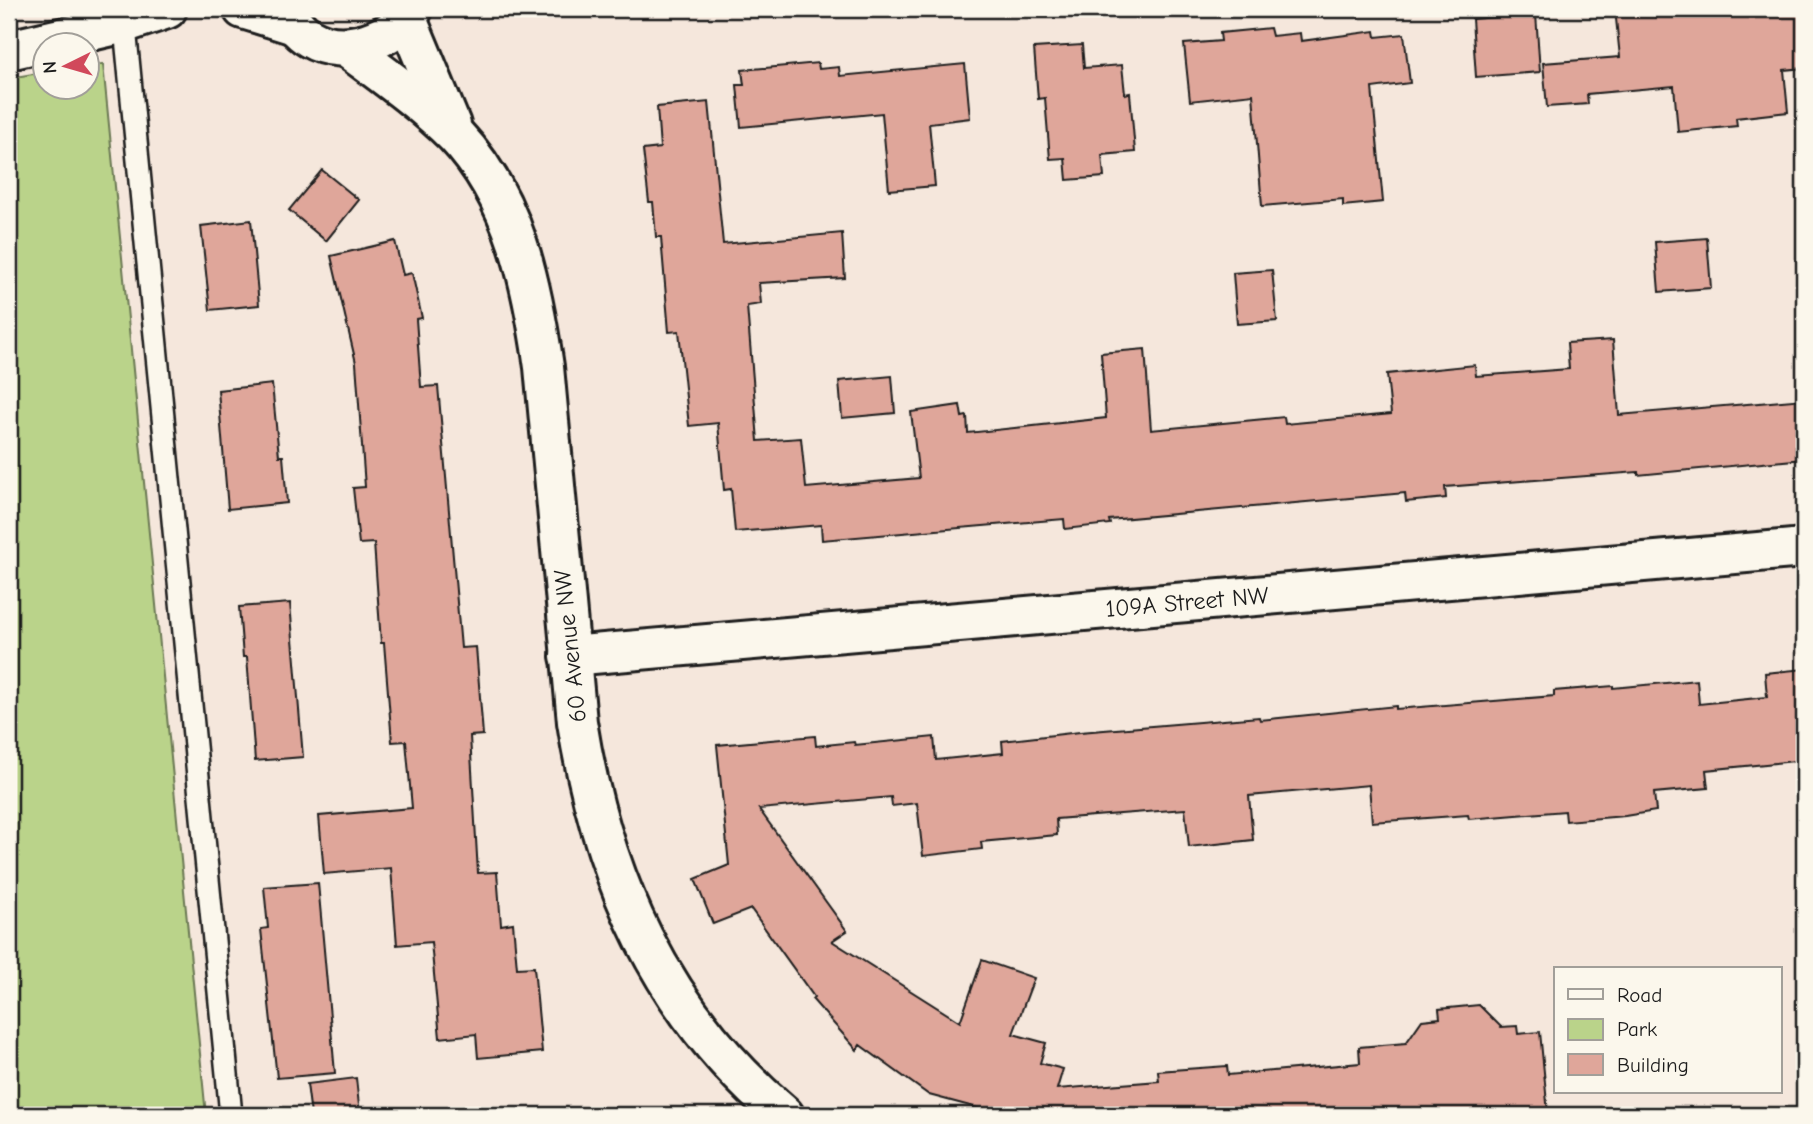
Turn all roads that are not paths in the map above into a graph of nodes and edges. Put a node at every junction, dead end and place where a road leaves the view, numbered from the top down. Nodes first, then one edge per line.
1 (167, 9) edge
2 (243, 9) edge
3 (410, 14) edge
4 (124, 16) edge
5 (290, 17) edge
6 (346, 47) junction
7 (9, 50) edge
8 (456, 136) junction
9 (1804, 548) edge
10 (570, 656) junction
11 (231, 1115) edge
12 (784, 1115) edge

1 - 4 street
2 - 5 street
3 - 6 street
3 - 8 street, 60 Avenue NW
4 - 7 street
4 - 11 lane
5 - 6 street
6 - 8 street, 60 Avenue NW
8 - 10 street, 60 Avenue NW
9 - 10 street, 109A Street NW
10 - 12 street, 60 Avenue NW

